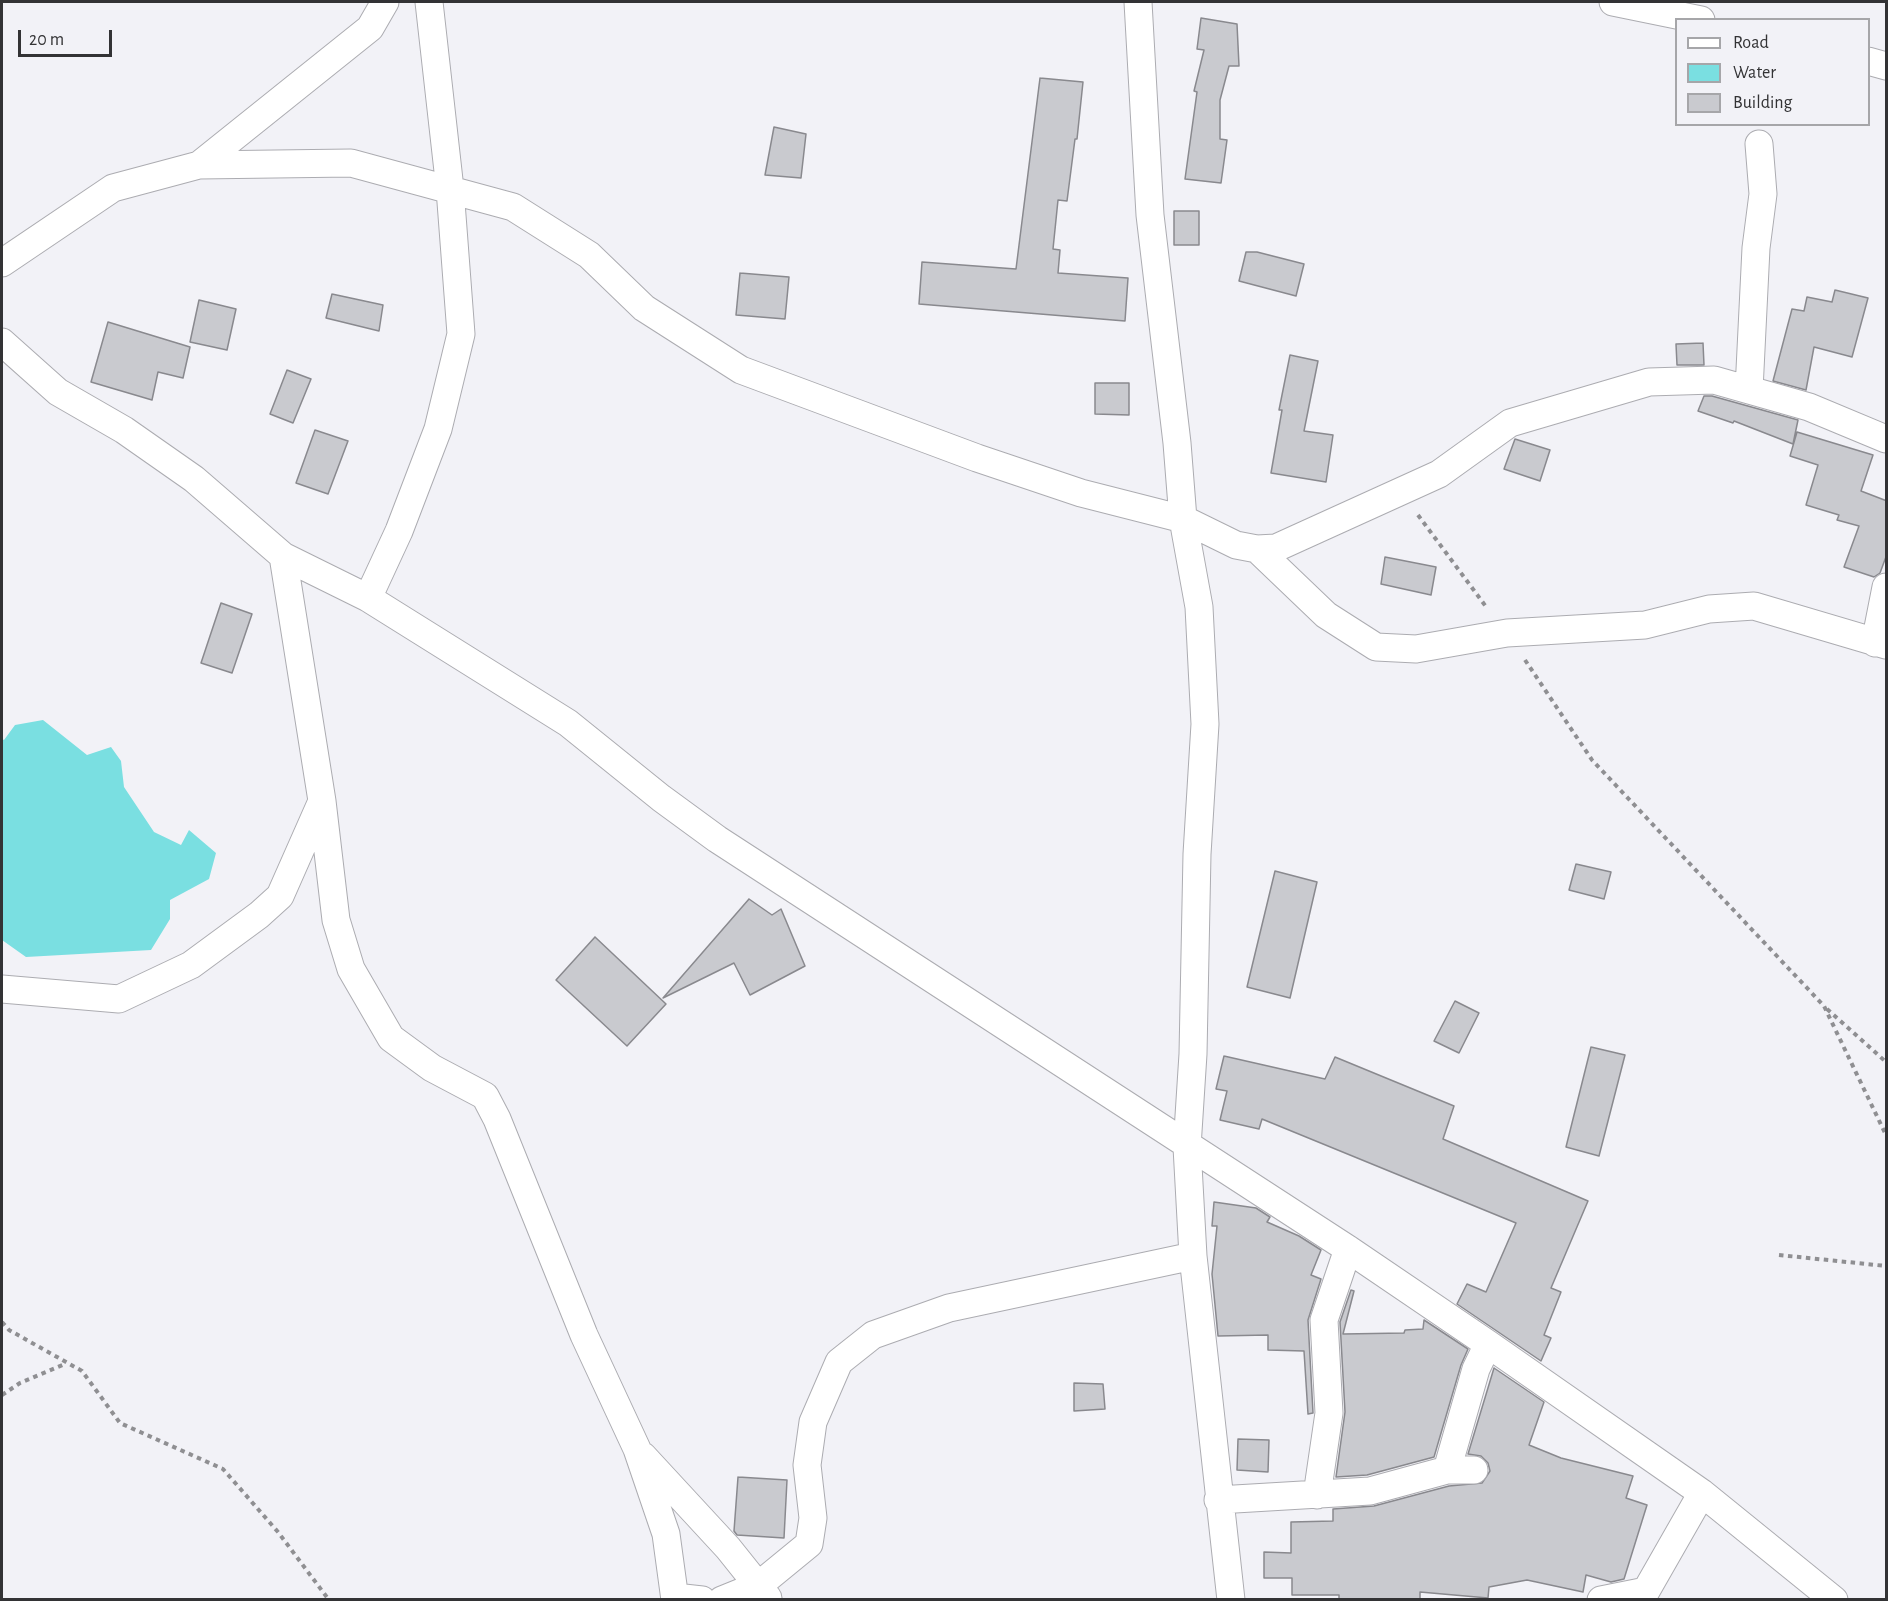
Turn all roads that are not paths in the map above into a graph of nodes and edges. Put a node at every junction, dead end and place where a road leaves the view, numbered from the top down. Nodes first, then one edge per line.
1 (385, 2) edge
2 (429, 2) edge
3 (1138, 2) edge
4 (1613, 2) edge
5 (1691, 18) edge
6 (1870, 61) edge
7 (1887, 66) edge
8 (1759, 144) dead end
9 (199, 165) junction
10 (450, 189) junction
11 (2, 263) edge
12 (2, 342) edge
13 (1749, 390) junction
14 (1887, 440) edge
15 (1183, 519) junction
16 (1257, 549) junction
17 (283, 556) junction
18 (1887, 587) edge
19 (368, 598) junction
20 (1881, 644) edge
21 (322, 801) junction
22 (2, 989) edge
23 (1187, 1147) junction
24 (1348, 1249) junction
25 (1193, 1256) junction
26 (1488, 1344) junction
27 (637, 1449) junction
28 (1447, 1470) junction
29 (1474, 1470) dead end
30 (1702, 1493) junction
31 (1317, 1495) junction
32 (1218, 1500) junction
33 (763, 1592) edge
34 (675, 1598) edge
35 (702, 1599) edge
36 (722, 1599) edge
37 (1231, 1599) edge
38 (1601, 1599) edge
39 (1834, 1599) edge

1 - 9 street
2 - 10 street
3 - 15 street
4 - 5 street
6 - 7 street
8 - 13 street
9 - 10 street
9 - 11 street
10 - 15 street
10 - 19 street
12 - 17 street
13 - 14 street
13 - 16 street
15 - 16 street
15 - 23 street
16 - 20 street
17 - 19 street
17 - 21 street
18 - 20 street
19 - 23 street
21 - 22 street
21 - 27 street
23 - 24 street
23 - 25 street
24 - 26 street
24 - 31 street
25 - 32 street
25 - 33 street
26 - 28 street
26 - 30 street
27 - 33 street
27 - 34 street
28 - 29 street
28 - 31 street
30 - 38 street
30 - 39 street
31 - 32 street
32 - 37 street
33 - 36 street
34 - 35 street

